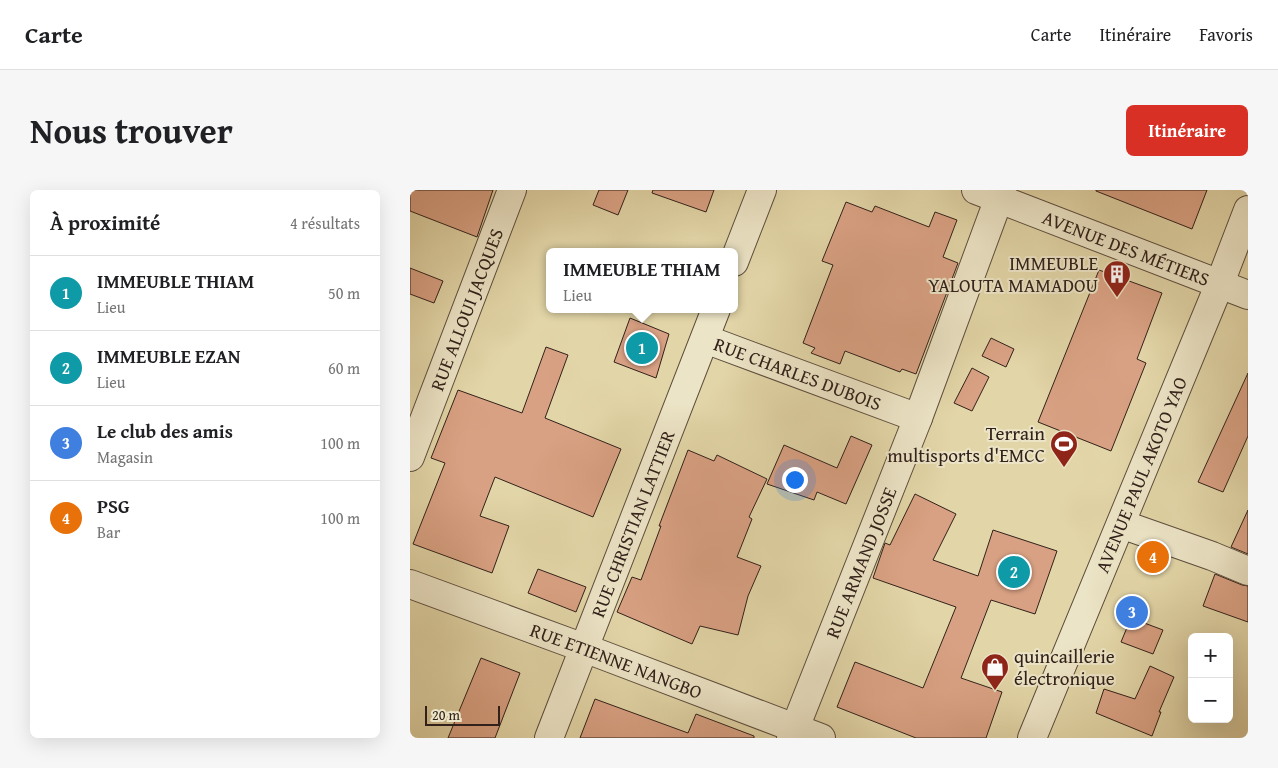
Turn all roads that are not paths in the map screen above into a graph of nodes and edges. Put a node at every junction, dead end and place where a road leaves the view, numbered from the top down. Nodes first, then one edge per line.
1 (512, 190) edge
2 (762, 190) edge
3 (992, 193) edge
4 (1248, 210) edge
5 (738, 252) edge
6 (1220, 283) junction
7 (1248, 295) edge
8 (715, 313) edge
9 (705, 339) junction
10 (918, 418) junction
11 (410, 457) edge
12 (1120, 524) junction
13 (1248, 571) edge
14 (410, 584) edge
15 (584, 648) junction
16 (793, 733) edge
17 (550, 738) edge
18 (821, 738) edge
19 (1032, 738) edge

1 - 11 street, RUE ALLOUI JACQUES
2 - 5 street
3 - 6 street, AVENUE DES MÉTIERS
3 - 10 street, RUE ARMAND JOSSE
4 - 6 street, AVENUE PAUL AKOTO YAO
6 - 7 street, AVENUE DES MÉTIERS
6 - 12 street, AVENUE PAUL AKOTO YAO
8 - 9 street, RUE CHRISTIAN LATTIER
9 - 10 street, RUE CHARLES DUBOIS
9 - 15 street, RUE CHRISTIAN LATTIER
10 - 16 street, RUE ARMAND JOSSE
12 - 13 street
12 - 19 street, AVENUE PAUL AKOTO YAO
14 - 15 street, RUE ETIENNE NANGBO
15 - 16 street, RUE ETIENNE NANGBO
15 - 17 street, RUE CHRISTIAN LATTIER
16 - 18 street, RUE ETIENNE NANGBO

